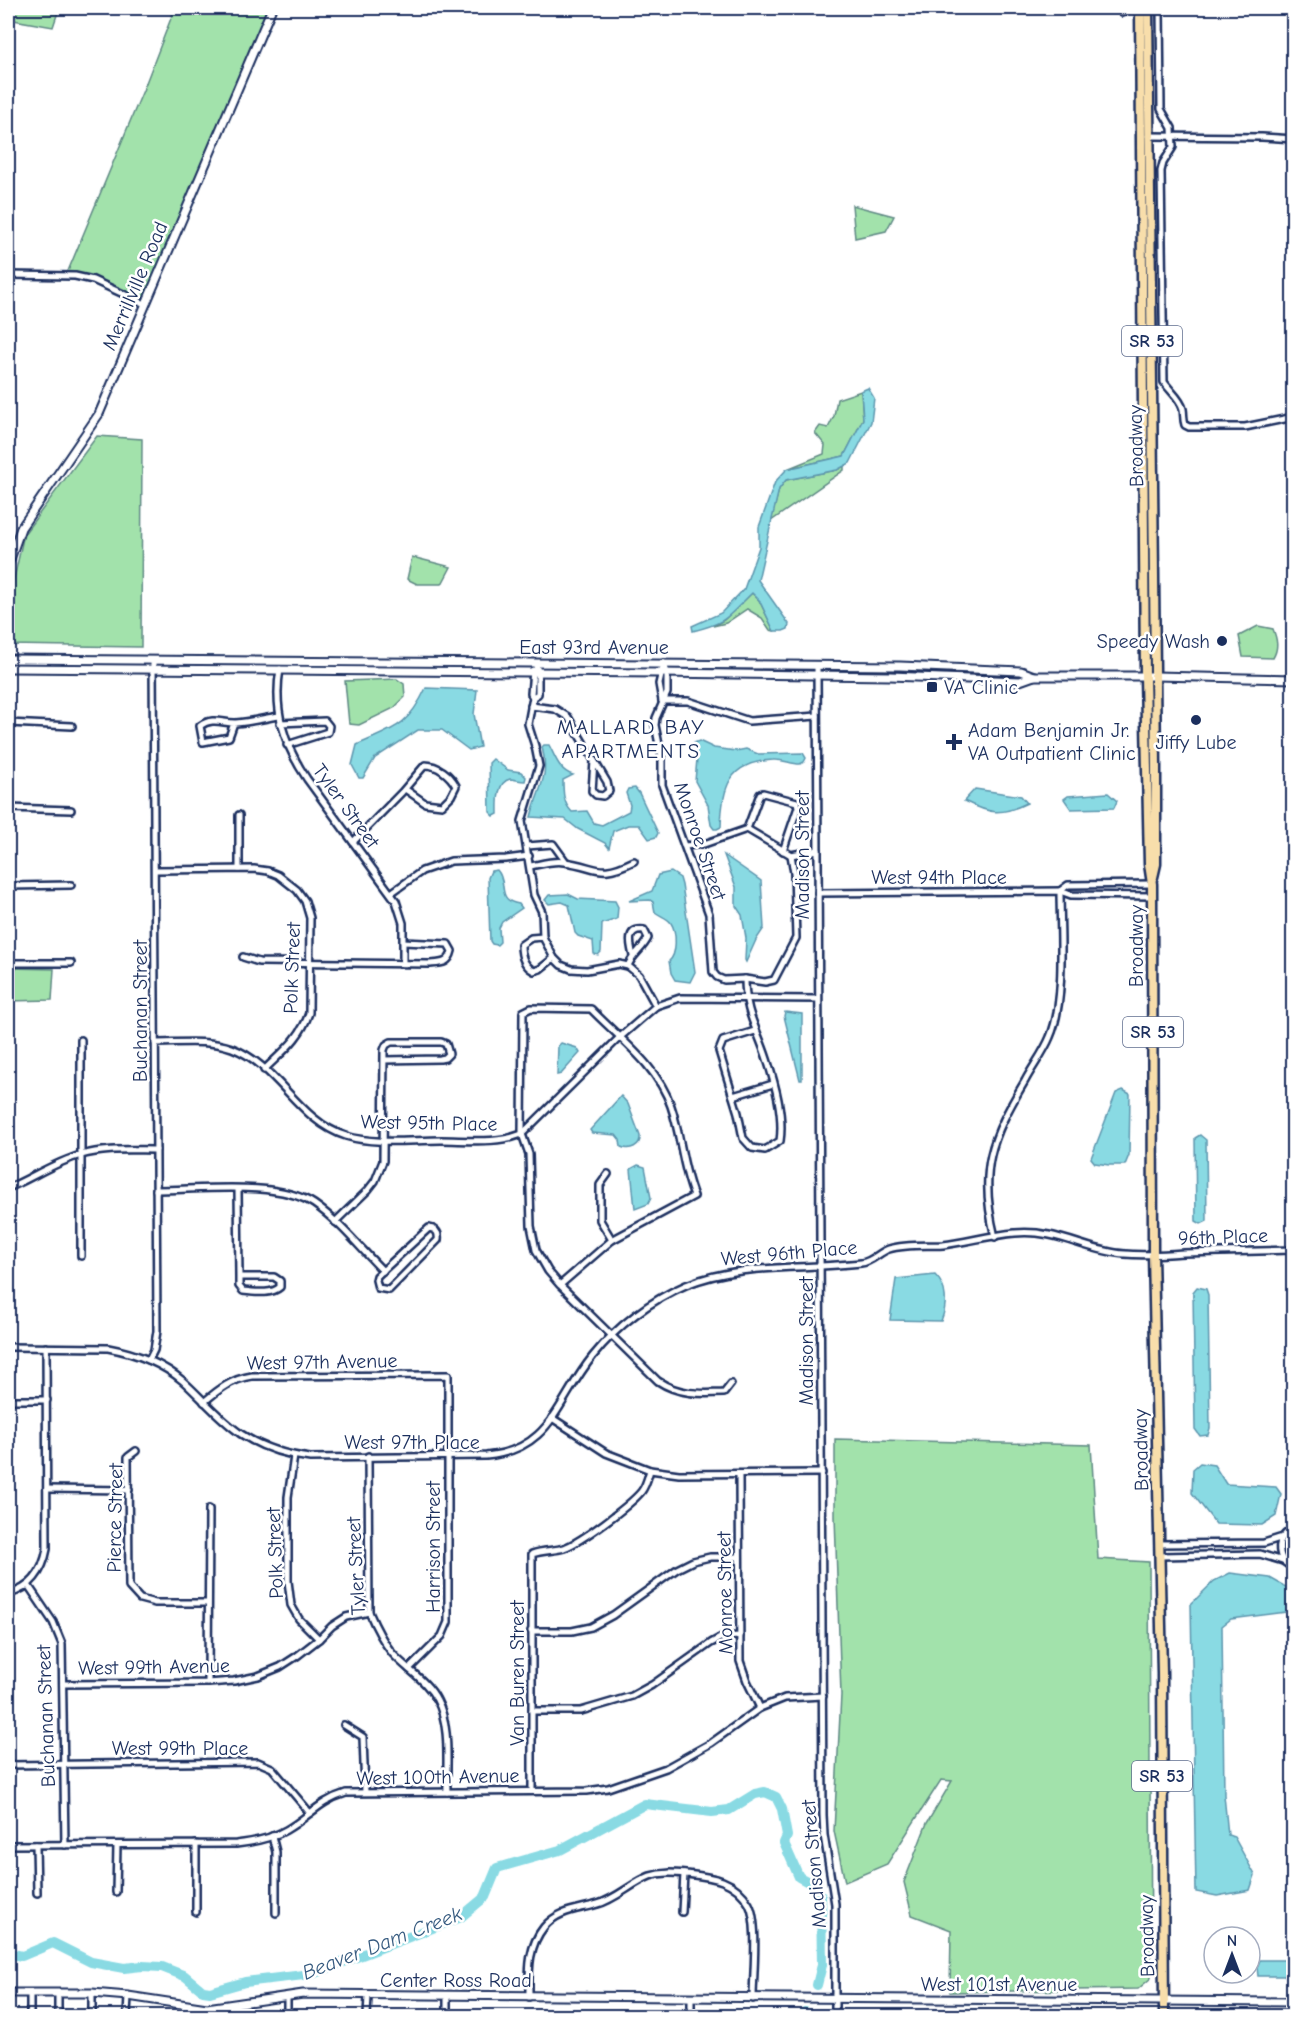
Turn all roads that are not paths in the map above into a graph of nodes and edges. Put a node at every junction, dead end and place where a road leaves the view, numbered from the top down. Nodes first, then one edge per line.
1 (272, 8) edge
2 (1140, 8) edge
3 (1148, 8) edge
4 (1160, 8) edge
5 (1145, 136) junction
6 (1173, 136) junction
7 (1293, 139) edge
8 (8, 275) edge
9 (145, 304) junction
10 (1293, 417) edge
11 (8, 566) edge
12 (8, 659) edge
13 (282, 661) junction
14 (536, 663) junction
15 (664, 663) junction
16 (153, 664) junction
17 (817, 665) junction
18 (8, 668) edge
19 (280, 670) junction
20 (536, 671) junction
21 (663, 673) junction
22 (818, 675) junction
23 (1034, 676) junction
24 (1144, 676) junction
25 (1155, 676) junction
26 (1293, 679) edge
27 (662, 701) junction
28 (531, 705) junction
29 (279, 716) junction
30 (818, 716) junction
31 (8, 723) edge
32 (234, 723) junction
33 (280, 723) junction
34 (72, 726) dead end
35 (287, 745) junction
36 (594, 761) junction
37 (405, 789) junction
38 (8, 808) edge
39 (71, 810) dead end
40 (239, 815) dead end
41 (747, 829) junction
42 (353, 842) junction
43 (527, 846) junction
44 (685, 846) junction
45 (783, 850) junction
46 (818, 850) junction
47 (791, 855) junction
48 (529, 856) junction
49 (634, 861) dead end
50 (566, 862) junction
51 (531, 866) junction
52 (239, 869) junction
53 (154, 870) junction
54 (1152, 884) junction
55 (71, 885) dead end
56 (8, 886) edge
57 (1059, 891) junction
58 (391, 893) junction
59 (818, 893) junction
60 (1152, 896) junction
61 (543, 937) junction
62 (403, 942) junction
63 (633, 956) junction
64 (243, 957) dead end
65 (554, 958) junction
66 (310, 962) junction
67 (8, 963) edge
68 (71, 963) dead end
69 (403, 963) junction
70 (628, 966) junction
71 (745, 979) junction
72 (745, 999) junction
73 (818, 999) junction
74 (656, 1006) junction
75 (755, 1031) junction
76 (619, 1038) junction
77 (81, 1040) dead end
78 (155, 1043) junction
79 (384, 1060) junction
80 (264, 1070) junction
81 (773, 1084) junction
82 (733, 1096) junction
83 (522, 1134) junction
84 (384, 1140) junction
85 (156, 1150) junction
86 (80, 1155) junction
87 (608, 1174) dead end
88 (8, 1188) edge
89 (238, 1189) junction
90 (156, 1190) junction
91 (335, 1222) junction
92 (995, 1237) junction
93 (612, 1239) junction
94 (1293, 1250) edge
95 (1153, 1254) junction
96 (81, 1256) dead end
97 (820, 1267) junction
98 (383, 1271) junction
99 (239, 1277) junction
100 (560, 1285) junction
101 (612, 1336) junction
102 (8, 1347) edge
103 (46, 1347) junction
104 (149, 1359) junction
105 (448, 1375) joint
106 (731, 1384) dead end
107 (8, 1400) edge
108 (47, 1400) junction
109 (204, 1402) junction
110 (552, 1418) junction
111 (136, 1451) dead end
112 (294, 1456) junction
113 (368, 1456) junction
114 (448, 1456) junction
115 (650, 1470) junction
116 (822, 1473) junction
117 (739, 1474) junction
118 (47, 1490) junction
119 (129, 1490) junction
120 (208, 1509) dead end
121 (1293, 1522) edge
122 (1293, 1528) edge
123 (1285, 1534) junction
124 (1160, 1544) junction
125 (1160, 1556) junction
126 (739, 1557) junction
127 (1283, 1561) junction
128 (1293, 1569) edge
129 (28, 1585) junction
130 (8, 1593) edge
131 (207, 1602) junction
132 (369, 1612) junction
133 (531, 1631) junction
134 (740, 1636) junction
135 (319, 1639) junction
136 (409, 1669) junction
137 (207, 1683) junction
138 (63, 1684) junction
139 (823, 1696) junction
140 (760, 1708) junction
141 (532, 1711) junction
142 (344, 1725) dead end
143 (64, 1764) junction
144 (8, 1765) edge
145 (532, 1791) junction
146 (365, 1792) junction
147 (447, 1792) junction
148 (310, 1813) junction
149 (272, 1836) junction
150 (196, 1844) junction
151 (8, 1845) edge
152 (36, 1845) junction
153 (64, 1845) junction
154 (117, 1845) junction
155 (684, 1874) junction
156 (116, 1892) dead end
157 (37, 1893) dead end
158 (196, 1912) dead end
159 (682, 1912) dead end
160 (276, 1913) dead end
161 (8, 1993) edge
162 (30, 1993) junction
163 (58, 1993) junction
164 (92, 1993) junction
165 (128, 1996) junction
166 (368, 1996) junction
167 (287, 1997) junction
168 (447, 1997) junction
169 (529, 1997) junction
170 (691, 1998) junction
171 (753, 1999) junction
172 (835, 1999) junction
173 (1164, 2002) junction
174 (1293, 2002) edge
175 (207, 2012) edge
176 (30, 2016) edge
177 (58, 2016) edge
178 (92, 2016) edge
179 (127, 2016) edge
180 (287, 2016) edge
181 (367, 2016) edge
182 (447, 2016) edge
183 (691, 2016) edge
184 (835, 2016) edge
185 (1164, 2016) edge

1 - 9 street, Merrillville Road
2 - 5 main road, Broadway / SR 53
3 - 5 main road, Broadway / SR 53
4 - 6 street
5 - 6 street
5 - 24 main road, Broadway / SR 53
5 - 25 main road, Broadway / SR 53
6 - 7 street
6 - 10 street
8 - 9 street
9 - 11 street, Merrillville Road
12 - 16 street
13 - 14 street, East 93rd Avenue
13 - 16 street, East 93rd Avenue
13 - 19 street, Tyler Street
14 - 15 street, East 93rd Avenue
14 - 20 street
15 - 17 street, East 93rd Avenue
15 - 21 street, Monroe Street
16 - 18 street
16 - 19 street, East 93rd Avenue
16 - 53 street, Buchanan Street
17 - 22 street, Madison Street
17 - 23 street, East 93rd Avenue
19 - 20 street, East 93rd Avenue
19 - 29 street, Tyler Street
20 - 21 street, East 93rd Avenue
20 - 28 street
21 - 22 street, East 93rd Avenue
21 - 27 street, Monroe Street
22 - 23 street, East 93rd Avenue
22 - 30 street, Madison Street
23 - 24 street, East 93rd Avenue
24 - 25 street, East 93rd Avenue
24 - 54 main road, Broadway / SR 53
25 - 26 street, East 93rd Avenue
25 - 54 main road, Broadway / SR 53
27 - 30 street
27 - 44 street, Monroe Street
28 - 36 street
28 - 43 street
29 - 32 street
29 - 33 street, Tyler Street
30 - 46 street, Madison Street
31 - 34 street
32 - 32 street
33 - 35 street, Tyler Street
33 - 35 street
35 - 42 street, Tyler Street
36 - 36 street
37 - 37 street
37 - 42 street
38 - 39 street
40 - 52 street
41 - 44 street
41 - 45 street
41 - 45 street
42 - 58 street, Tyler Street
43 - 48 street
43 - 50 street
44 - 71 street, Monroe Street
45 - 47 street
46 - 47 street
46 - 59 street, Madison Street
47 - 71 street
48 - 51 street
48 - 58 street
49 - 50 street
50 - 51 street
51 - 61 street
52 - 53 street
52 - 66 street, Polk Street
53 - 78 street, Buchanan Street
54 - 57 street, West 94th Place
54 - 60 main road, Broadway / SR 53
55 - 56 street
57 - 59 street, West 94th Place
57 - 60 street, West 94th Place
57 - 92 street
58 - 62 street, Tyler Street
59 - 73 street, Madison Street
60 - 95 main road, Broadway / SR 53
61 - 65 street
61 - 65 street
62 - 69 street, Tyler Street
62 - 69 street
63 - 63 street
63 - 70 street
64 - 66 street
65 - 70 street
66 - 69 street
66 - 80 street, Polk Street
67 - 68 street
70 - 74 street
71 - 72 street
72 - 73 street, West 95th Place
72 - 74 street, West 95th Place
72 - 75 street
73 - 97 street, Madison Street
74 - 76 street, West 95th Place
75 - 81 street
75 - 82 street
76 - 83 street, West 95th Place
76 - 83 street
76 - 93 street
77 - 86 street
78 - 80 street, West 95th Place
78 - 85 street, Buchanan Street
79 - 79 street
79 - 84 street
80 - 84 street, West 95th Place
81 - 82 street
81 - 82 street
83 - 84 street, West 95th Place
83 - 100 street
84 - 91 street
85 - 86 street
85 - 90 street, Buchanan Street
86 - 88 street
86 - 96 street
87 - 93 street
89 - 90 street
89 - 91 street
89 - 99 street
90 - 104 street, Buchanan Street
91 - 98 street
92 - 95 street, West 96th Place
92 - 97 street, West 96th Place
93 - 100 street
94 - 95 street, 96th Place
95 - 124 main road, Broadway / SR 53
97 - 101 street, West 96th Place
97 - 116 street, Madison Street
98 - 98 street
99 - 99 street
100 - 101 street
101 - 106 street
101 - 110 street, West 96th Place
102 - 103 street, West 97th Place
103 - 104 street, West 97th Place
103 - 108 street
104 - 109 street, West 97th Place
105 - 109 street, West 97th Avenue
105 - 114 street, Harrison Street
107 - 108 street
108 - 118 street
109 - 112 street, West 97th Place
110 - 114 street, West 97th Place
110 - 115 street
111 - 119 street, Pierce Street
112 - 113 street, West 97th Place
112 - 135 street, Polk Street
113 - 114 street, West 97th Place
113 - 132 street, Tyler Street
114 - 136 street, Harrison Street
115 - 117 street
115 - 133 street, Van Buren Street
116 - 117 street
116 - 139 street, Madison Street
117 - 126 street, Monroe Street
118 - 119 street
118 - 129 street
119 - 131 street, Pierce Street
120 - 131 street
121 - 123 street
122 - 123 street
123 - 124 street
123 - 127 street
124 - 125 main road, Broadway / SR 53
125 - 127 street
125 - 173 main road, Broadway / SR 53
126 - 133 street
126 - 134 street, Monroe Street
127 - 128 street
129 - 130 street
129 - 138 street, Buchanan Street
131 - 137 street
132 - 135 street, West 99th Avenue
132 - 136 street, Tyler Street
133 - 141 street, Van Buren Street
134 - 140 street, Monroe Street
134 - 141 street
135 - 137 street, West 99th Avenue
136 - 147 street, Tyler Street
137 - 138 street, West 99th Avenue
138 - 143 street, Buchanan Street
139 - 140 street, West 100th Avenue
139 - 172 street, Madison Street
140 - 145 street, West 100th Avenue
141 - 145 street, Van Buren Street
142 - 146 street
143 - 144 street, West 99th Place
143 - 148 street, West 99th Place
143 - 153 street, Buchanan Street
145 - 147 street, West 100th Avenue
146 - 147 street, West 100th Avenue
146 - 148 street, West 100th Avenue
148 - 149 street, West 100th Avenue
149 - 150 street, West 100th Avenue
149 - 160 street
150 - 154 street, West 100th Avenue
150 - 158 street
151 - 152 street, West 100th Avenue
152 - 153 street, West 100th Avenue
152 - 157 street
153 - 154 street, West 100th Avenue
154 - 156 street
155 - 159 street
155 - 169 street
155 - 171 street
161 - 162 street, Center Ross Road
162 - 163 street, Center Ross Road
162 - 176 street
163 - 164 street, Center Ross Road
163 - 177 street
164 - 165 street, Center Ross Road
164 - 178 street
165 - 175 street, Center Ross Road
165 - 179 street
166 - 167 street, Center Ross Road
166 - 168 street, Center Ross Road
166 - 181 street
167 - 175 street, Center Ross Road
167 - 180 street
168 - 169 street, Center Ross Road
168 - 182 street
169 - 170 street, Center Ross Road
170 - 171 street, Center Ross Road
170 - 183 street
171 - 172 street, Center Ross Road
172 - 173 street, West 101st Avenue
172 - 184 street, Madison Street
173 - 174 street, West 101st Avenue
173 - 185 main road, Broadway / SR 53

